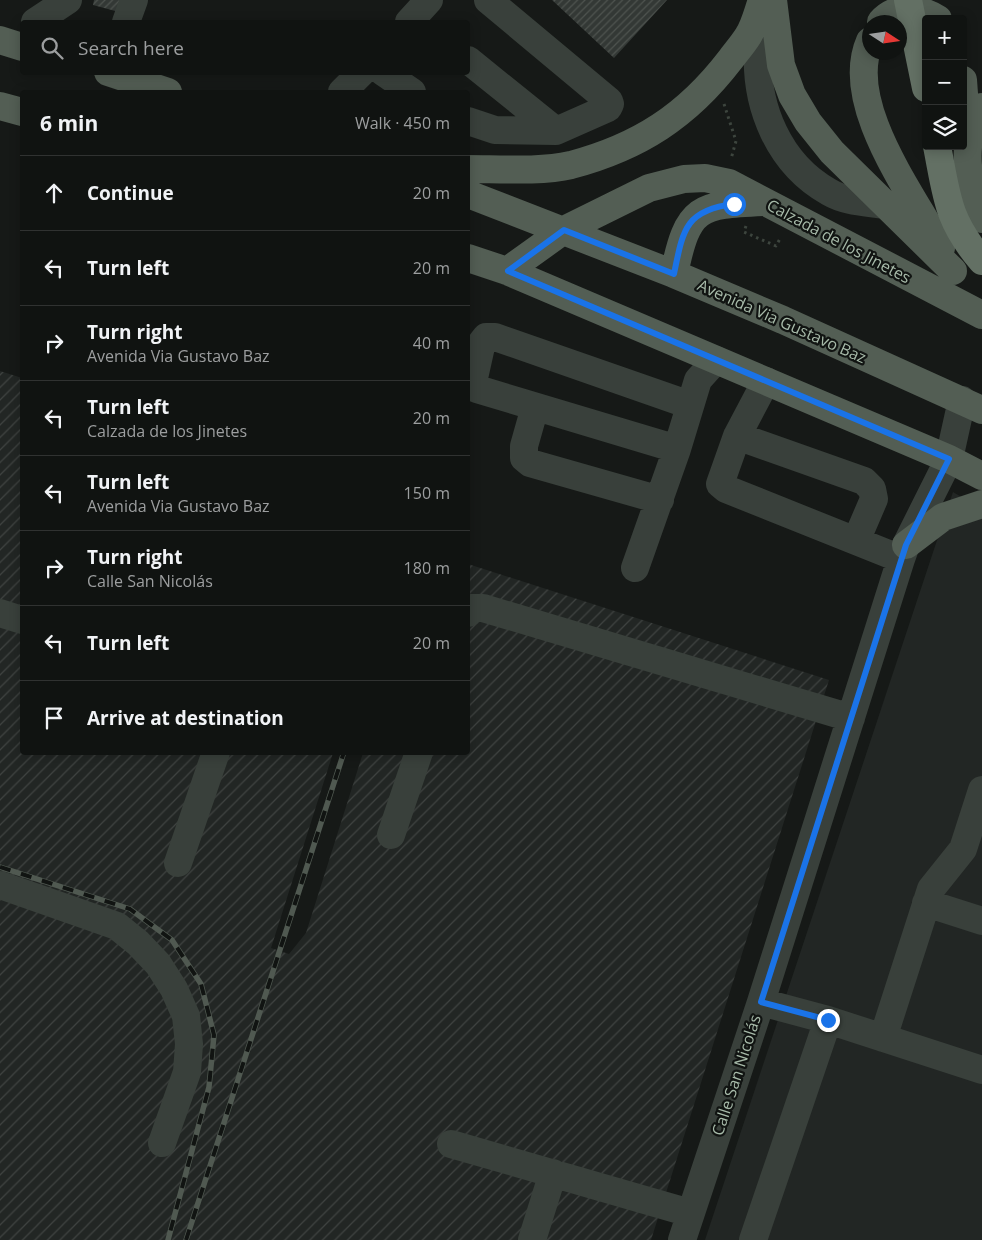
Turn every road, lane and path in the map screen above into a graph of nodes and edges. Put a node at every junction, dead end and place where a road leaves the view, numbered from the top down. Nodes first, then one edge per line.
1 (68, 0) edge
2 (134, 0) edge
3 (488, 0) edge
4 (762, 0) edge
5 (767, 0) edge
6 (773, 0) edge
7 (908, 0) edge
8 (890, 15) edge
9 (930, 15) edge
10 (38, 20) edge
11 (127, 20) edge
12 (866, 60) edge
13 (470, 62) edge
14 (922, 68) edge
15 (117, 75) edge
16 (359, 75) edge
17 (387, 75) edge
18 (162, 90) edge
19 (344, 90) edge
20 (409, 90) edge
21 (727, 98) dead end
22 (965, 105) edge
23 (0, 106) edge
24 (982, 106) edge
25 (20, 111) edge
26 (470, 122) edge
27 (556, 131) junction
28 (968, 136) junction
29 (938, 150) edge
30 (730, 162) dead end
31 (470, 169) edge
32 (470, 195) edge
33 (764, 202) junction
34 (885, 205) junction
35 (982, 219) edge
36 (564, 230) junction
37 (744, 232) dead end
38 (776, 246) dead end
39 (470, 259) edge
40 (982, 260) edge
41 (508, 271) junction
42 (954, 271) junction
43 (674, 274) junction
44 (982, 311) edge
45 (982, 316) edge
46 (716, 360) junction
47 (766, 381) junction
48 (972, 405) edge
49 (690, 406) junction
50 (535, 407) junction
51 (737, 436) junction
52 (677, 449) junction
53 (949, 459) junction
54 (982, 476) edge
55 (660, 500) junction
56 (982, 504) edge
57 (856, 540) junction
58 (904, 552) junction
59 (635, 568) dead end
60 (470, 610) edge
61 (0, 613) edge
62 (20, 619) edge
63 (851, 718) junction
64 (215, 755) edge
65 (418, 755) edge
66 (982, 790) edge
67 (391, 835) dead end
68 (973, 852) edge
69 (178, 863) dead end
70 (0, 885) edge
71 (926, 903) junction
72 (982, 921) edge
73 (761, 1002) junction
74 (828, 1020) junction
75 (883, 1038) junction
76 (982, 1070) edge
77 (162, 1143) dead end
78 (451, 1144) dead end
79 (553, 1173) junction
80 (690, 1213) junction
81 (532, 1240) edge
82 (682, 1240) edge
83 (753, 1240) edge

1 - 10 street
2 - 11 street
3 - 27 street
4 - 31 main road
5 - 34 street
6 - 34 main road
7 - 14 highway
8 - 9 main road
12 - 42 main road
13 - 27 street
15 - 18 main road
16 - 19 street
17 - 20 street
21 - 30 path
22 - 28 main road
23 - 25 main road
24 - 28 main road
26 - 27 street
28 - 35 main road
29 - 40 highway
32 - 36 main road, Avenida Via Gustavo Baz
33 - 36 main road, Calzada de los Jinetes
33 - 43 main road
33 - 45 main road, Calzada de los Jinetes
34 - 42 main road
36 - 41 main road, Calzada de los Jinetes
36 - 43 main road, Avenida Via Gustavo Baz
37 - 38 path
39 - 41 main road
41 - 46 main road
42 - 44 main road
43 - 48 main road, Avenida Via Gustavo Baz
46 - 47 main road
46 - 49 street
47 - 51 street
47 - 53 main road
48 - 53 street, Calle San Nicolás
49 - 50 street
49 - 52 street
50 - 52 street
50 - 55 street
51 - 57 street
51 - 57 street
52 - 55 street
53 - 54 main road
53 - 58 street, Calle San Nicolás
55 - 59 street
56 - 58 main road
57 - 58 street
58 - 63 street, Calle San Nicolás
60 - 63 street
61 - 62 street
63 - 73 street, Calle San Nicolás
64 - 69 street
65 - 67 street
66 - 68 street
68 - 71 street
70 - 77 street
71 - 72 street
71 - 75 street
73 - 74 street
73 - 80 street, Calle San Nicolás
74 - 75 street
74 - 83 street
75 - 76 street
78 - 79 street
79 - 80 street
79 - 81 street
80 - 82 street, Calle San Nicolás

